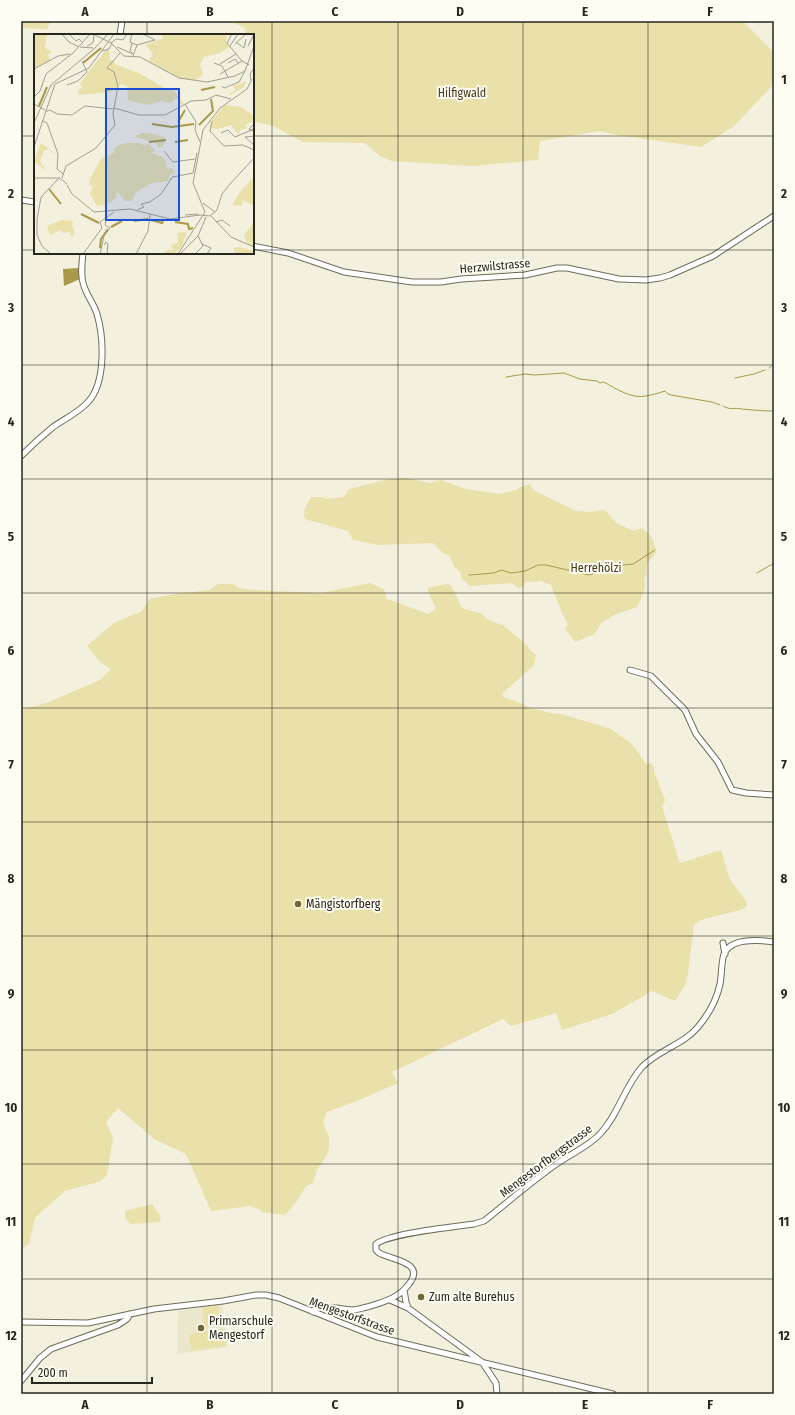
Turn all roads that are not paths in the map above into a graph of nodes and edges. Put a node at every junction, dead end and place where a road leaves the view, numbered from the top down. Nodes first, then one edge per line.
1 (122, 21) edge
2 (120, 34) edge
3 (21, 200) edge
4 (34, 202) edge
5 (774, 216) edge
6 (254, 246) edge
7 (83, 254) edge
8 (21, 456) edge
9 (630, 670) dead end
10 (774, 795) edge
11 (774, 942) edge
12 (404, 1290) junction
13 (390, 1300) junction
14 (408, 1308) junction
15 (313, 1312) junction
16 (130, 1314) junction
17 (21, 1322) edge
18 (482, 1362) junction
19 (21, 1381) edge
20 (497, 1394) edge
21 (613, 1394) edge

1 - 2 street
3 - 4 street
5 - 6 street, Herzwilstrasse
7 - 8 street
9 - 10 street
11 - 12 street, Mengestorfbergstrasse
12 - 13 street, Mengestorfbergstrasse
12 - 14 street
13 - 14 street
13 - 15 street, Mengestorfbergstrasse
14 - 18 street
15 - 16 street, Mengestorfstrasse
15 - 18 street, Mengestorfstrasse
16 - 17 street, Mengestorfstrasse
16 - 19 street
18 - 20 street
18 - 21 street, Mengestorfstrasse

